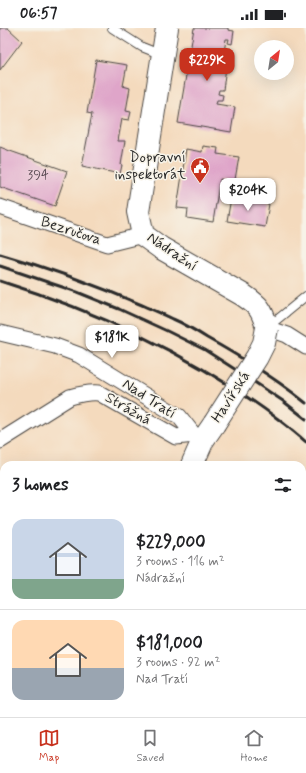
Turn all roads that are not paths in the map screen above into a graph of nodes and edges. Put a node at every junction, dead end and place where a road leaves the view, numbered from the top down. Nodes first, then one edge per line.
1 (112, 28) edge
2 (167, 28) edge
3 (162, 55) junction
4 (0, 207) edge
5 (143, 235) junction
6 (306, 296) edge
7 (267, 328) junction
8 (0, 333) edge
9 (306, 348) edge
10 (204, 433) junction
11 (0, 440) edge
12 (194, 461) edge

1 - 3 lane
2 - 3 street, Nádražní
3 - 5 street, Nádražní
4 - 5 street, Bezručova
5 - 7 street, Nádražní
6 - 7 lane
7 - 9 street
7 - 10 street, Havířská, bridge
8 - 10 street, Nad Tratí
10 - 11 street, Strážná
10 - 12 street, Havířská

